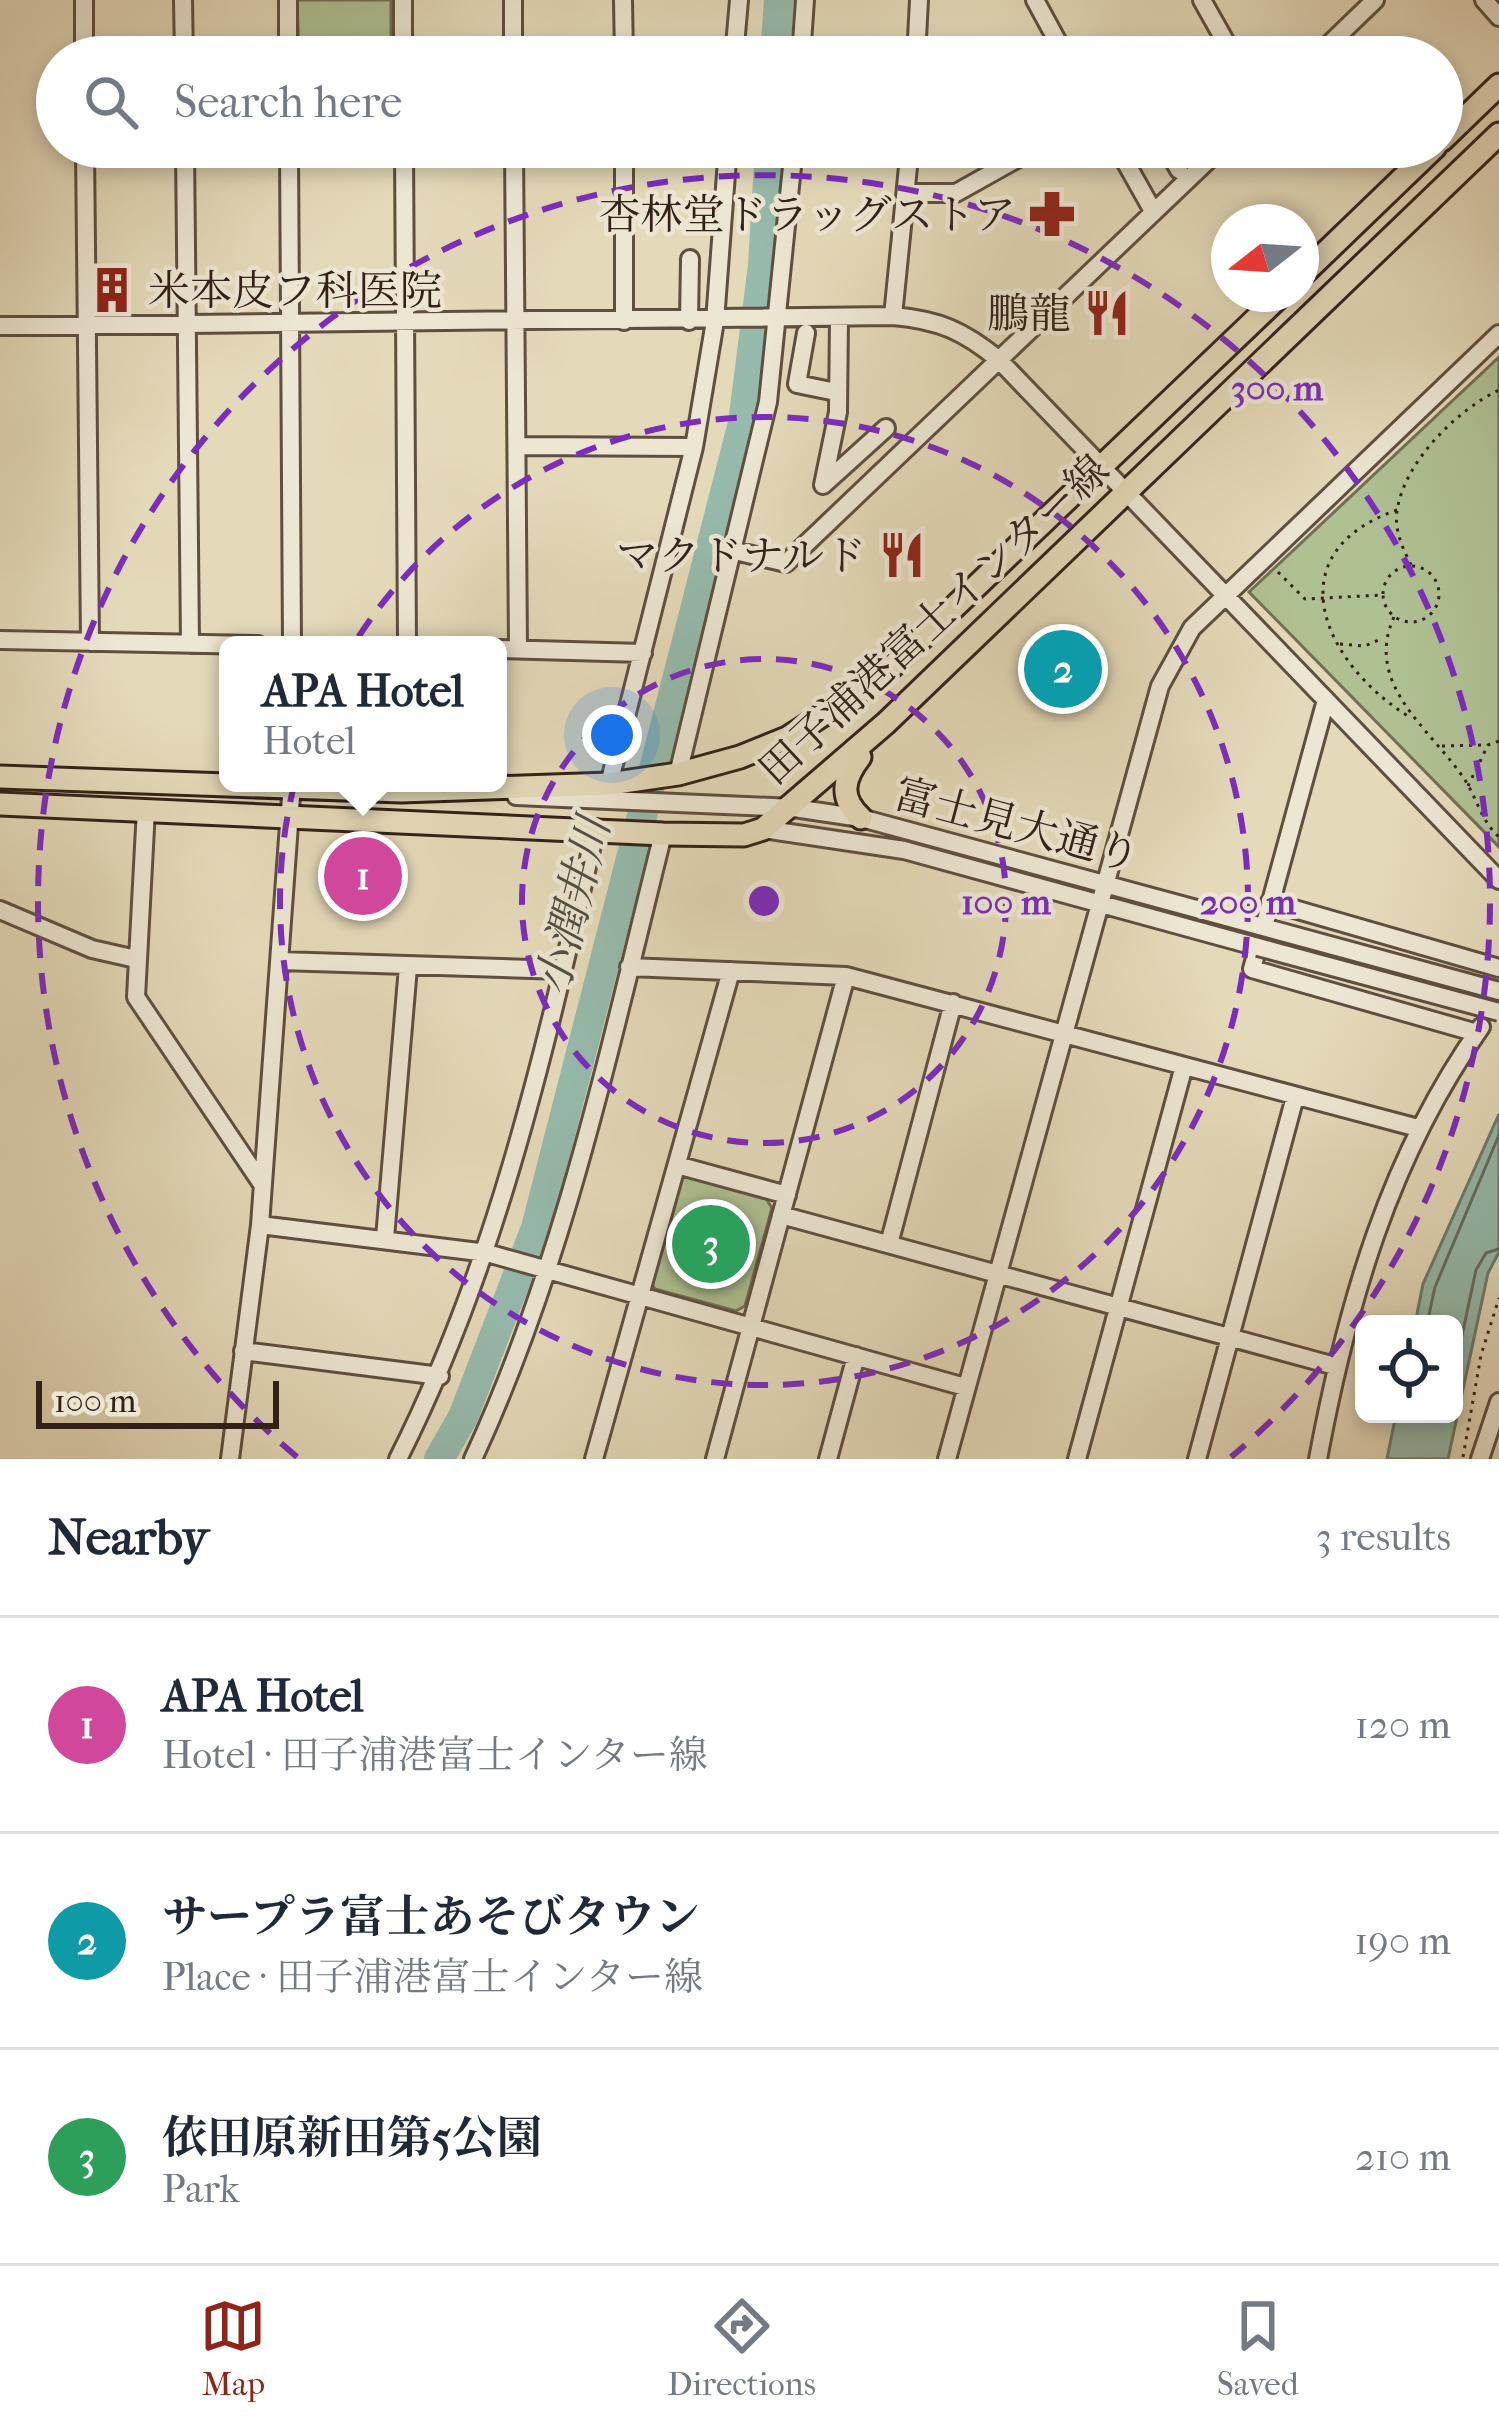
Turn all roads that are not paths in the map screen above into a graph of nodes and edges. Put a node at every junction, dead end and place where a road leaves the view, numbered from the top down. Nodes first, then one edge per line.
1 (83, 0) edge
2 (183, 0) edge
3 (288, 0) edge
4 (403, 0) edge
5 (513, 0) edge
6 (623, 0) edge
7 (739, 0) edge
8 (805, 0) edge
9 (920, 0) edge
10 (1035, 0) edge
11 (1202, 0) edge
12 (1375, 0) edge
13 (1484, 0) edge
14 (1499, 17) edge
15 (84, 36) edge
16 (184, 36) edge
17 (288, 36) edge
18 (403, 36) edge
19 (513, 36) edge
20 (623, 36) edge
21 (736, 36) edge
22 (802, 36) edge
23 (917, 36) edge
24 (1055, 36) edge
25 (1222, 36) edge
26 (1338, 36) edge
27 (1499, 86) edge
28 (1463, 120) edge
29 (1499, 134) edge
30 (85, 168) edge
31 (184, 168) edge
32 (289, 168) edge
33 (404, 168) edge
34 (514, 168) edge
35 (624, 168) edge
36 (726, 168) edge
37 (792, 168) edge
38 (909, 168) edge
39 (1001, 168) edge
40 (1129, 168) edge
41 (1200, 168) edge
42 (1413, 168) edge
43 (907, 193) junction
44 (1154, 212) junction
45 (690, 259) dead end
46 (1319, 259) edge
47 (1264, 312) edge
48 (893, 316) junction
49 (839, 318) junction
50 (514, 321) junction
51 (689, 321) junction
52 (715, 321) junction
53 (780, 321) junction
54 (290, 322) junction
55 (404, 322) junction
56 (624, 322) junction
57 (186, 323) junction
58 (86, 325) junction
59 (0, 326) edge
60 (806, 333) dead end
61 (1499, 334) edge
62 (999, 360) junction
63 (836, 392) junction
64 (856, 400) dead end
65 (838, 412) junction
66 (886, 428) dead end
67 (517, 446) junction
68 (694, 447) junction
69 (1104, 469) junction
70 (1127, 492) junction
71 (735, 551) junction
72 (1226, 594) junction
73 (292, 636) edge
74 (406, 636) edge
75 (0, 640) edge
76 (90, 642) junction
77 (190, 644) junction
78 (219, 644) edge
79 (507, 649) edge
80 (518, 649) junction
81 (643, 653) junction
82 (1326, 700) junction
83 (886, 723) junction
84 (678, 775) junction
85 (0, 777) edge
86 (219, 784) edge
87 (609, 784) junction
88 (507, 787) edge
89 (292, 792) edge
90 (424, 792) edge
91 (0, 804) edge
92 (794, 808) junction
93 (146, 809) junction
94 (291, 817) junction
95 (861, 818) junction
96 (596, 828) junction
97 (763, 829) junction
98 (663, 834) junction
99 (1499, 880) edge
100 (1102, 894) junction
101 (1270, 902) junction
102 (0, 910) edge
103 (1264, 926) junction
104 (1258, 947) junction
105 (136, 959) junction
106 (280, 961) junction
107 (407, 967) junction
108 (629, 967) junction
109 (1499, 968) edge
110 (563, 970) junction
111 (730, 971) junction
112 (846, 976) junction
113 (1499, 991) edge
114 (953, 1003) junction
115 (1499, 1012) edge
116 (1064, 1032) junction
117 (1184, 1066) junction
118 (1295, 1097) junction
119 (1418, 1128) junction
120 (676, 1165) junction
121 (262, 1185) junction
122 (788, 1195) junction
123 (781, 1215) junction
124 (260, 1225) junction
125 (386, 1238) junction
126 (889, 1244) junction
127 (492, 1255) junction
128 (542, 1269) junction
129 (999, 1276) junction
130 (640, 1296) junction
131 (1118, 1310) junction
132 (750, 1326) junction
133 (1230, 1340) junction
134 (243, 1351) junction
135 (856, 1356) junction
136 (1335, 1366) junction
137 (440, 1376) junction
138 (965, 1387) junction
139 (1499, 1402) edge
140 (230, 1459) edge
141 (398, 1459) edge
142 (473, 1459) edge
143 (594, 1459) edge
144 (715, 1459) edge
145 (828, 1459) edge
146 (947, 1459) edge
147 (1077, 1459) edge
148 (1197, 1459) edge
149 (1318, 1459) edge
150 (1480, 1459) edge

1 - 15 street
2 - 16 street
3 - 17 street
4 - 18 street
5 - 19 street
6 - 20 street
7 - 21 street
8 - 22 street
9 - 23 street
10 - 24 street
11 - 25 street
12 - 26 street
13 - 14 street
27 - 28 main road
29 - 70 main road, 田子浦港富士インター線
30 - 58 street
31 - 57 street
32 - 54 street
33 - 55 street
34 - 50 street
35 - 56 street
36 - 52 street
37 - 53 street
38 - 43 street
39 - 43 street
40 - 44 street
41 - 44 street
42 - 46 main road
43 - 48 street
44 - 62 street
45 - 51 street
47 - 69 main road, 田子浦港富士インター線
48 - 49 street
48 - 62 street
49 - 53 street
49 - 63 street
50 - 55 street
50 - 56 street
50 - 67 street
51 - 52 street
51 - 56 street
52 - 53 street
52 - 68 street
53 - 71 street
54 - 55 street
54 - 57 street
54 - 73 street
55 - 74 street
57 - 58 street
57 - 77 street
58 - 59 street
58 - 76 street
60 - 63 street
61 - 72 street
62 - 69 street
62 - 71 street
63 - 65 street
64 - 65 street
65 - 66 street
67 - 68 street
67 - 80 street
68 - 81 street
69 - 70 street
69 - 84 main road, 田子浦港富士インター線
70 - 72 street
70 - 83 main road, 田子浦港富士インター線
71 - 84 street
72 - 82 street
72 - 100 street
75 - 76 street
76 - 77 street
77 - 78 street
79 - 80 street
80 - 81 street
81 - 87 street
82 - 99 street
82 - 101 street
83 - 92 main road, 田子浦港富士インター線
83 - 95 main road
84 - 87 main road, 田子浦港富士インター線
85 - 86 main road, 田子浦港富士インター線
87 - 88 main road, 田子浦港富士インター線
89 - 94 street
90 - 92 street, 富士見大通り
91 - 93 main road, 田子浦港富士インター線
92 - 95 street, 富士見大通り
92 - 97 main road, 田子浦港富士インター線
93 - 94 main road, 田子浦港富士インター線
93 - 105 street
94 - 96 main road, 田子浦港富士インター線
94 - 106 street
95 - 100 street, 富士見大通り
96 - 98 main road, 田子浦港富士インター線
96 - 110 street
97 - 98 main road, 田子浦港富士インター線
97 - 100 street, 富士見大通り
98 - 108 street
100 - 103 street, 富士見大通り
100 - 104 street, 富士見大通り
100 - 116 street
101 - 103 street
101 - 109 street
102 - 105 street
103 - 113 street, 富士見大通り
104 - 115 street, 富士見大通り, bridge
104 - 119 street
105 - 121 street
106 - 107 street
106 - 121 street
107 - 110 street
107 - 125 street
108 - 111 street
108 - 128 street
110 - 127 street
111 - 112 street
111 - 120 street
112 - 114 street
112 - 122 street
114 - 116 street
114 - 126 street
116 - 117 street
116 - 129 street
117 - 118 street
117 - 131 street
118 - 119 street
118 - 133 street
119 - 136 street
120 - 122 street
120 - 130 street
121 - 124 street
122 - 123 street
123 - 126 street
123 - 132 street
124 - 125 street
124 - 134 street
125 - 127 street
126 - 129 street
127 - 128 street
127 - 137 street
128 - 130 street
128 - 142 street
129 - 131 street
129 - 138 street
130 - 132 street
130 - 143 street
131 - 133 street
131 - 147 street
132 - 135 street
132 - 144 street
133 - 136 street
133 - 148 street
134 - 137 street
134 - 140 street
135 - 138 street
135 - 145 street
136 - 149 street
137 - 141 street
138 - 146 street
139 - 150 street

